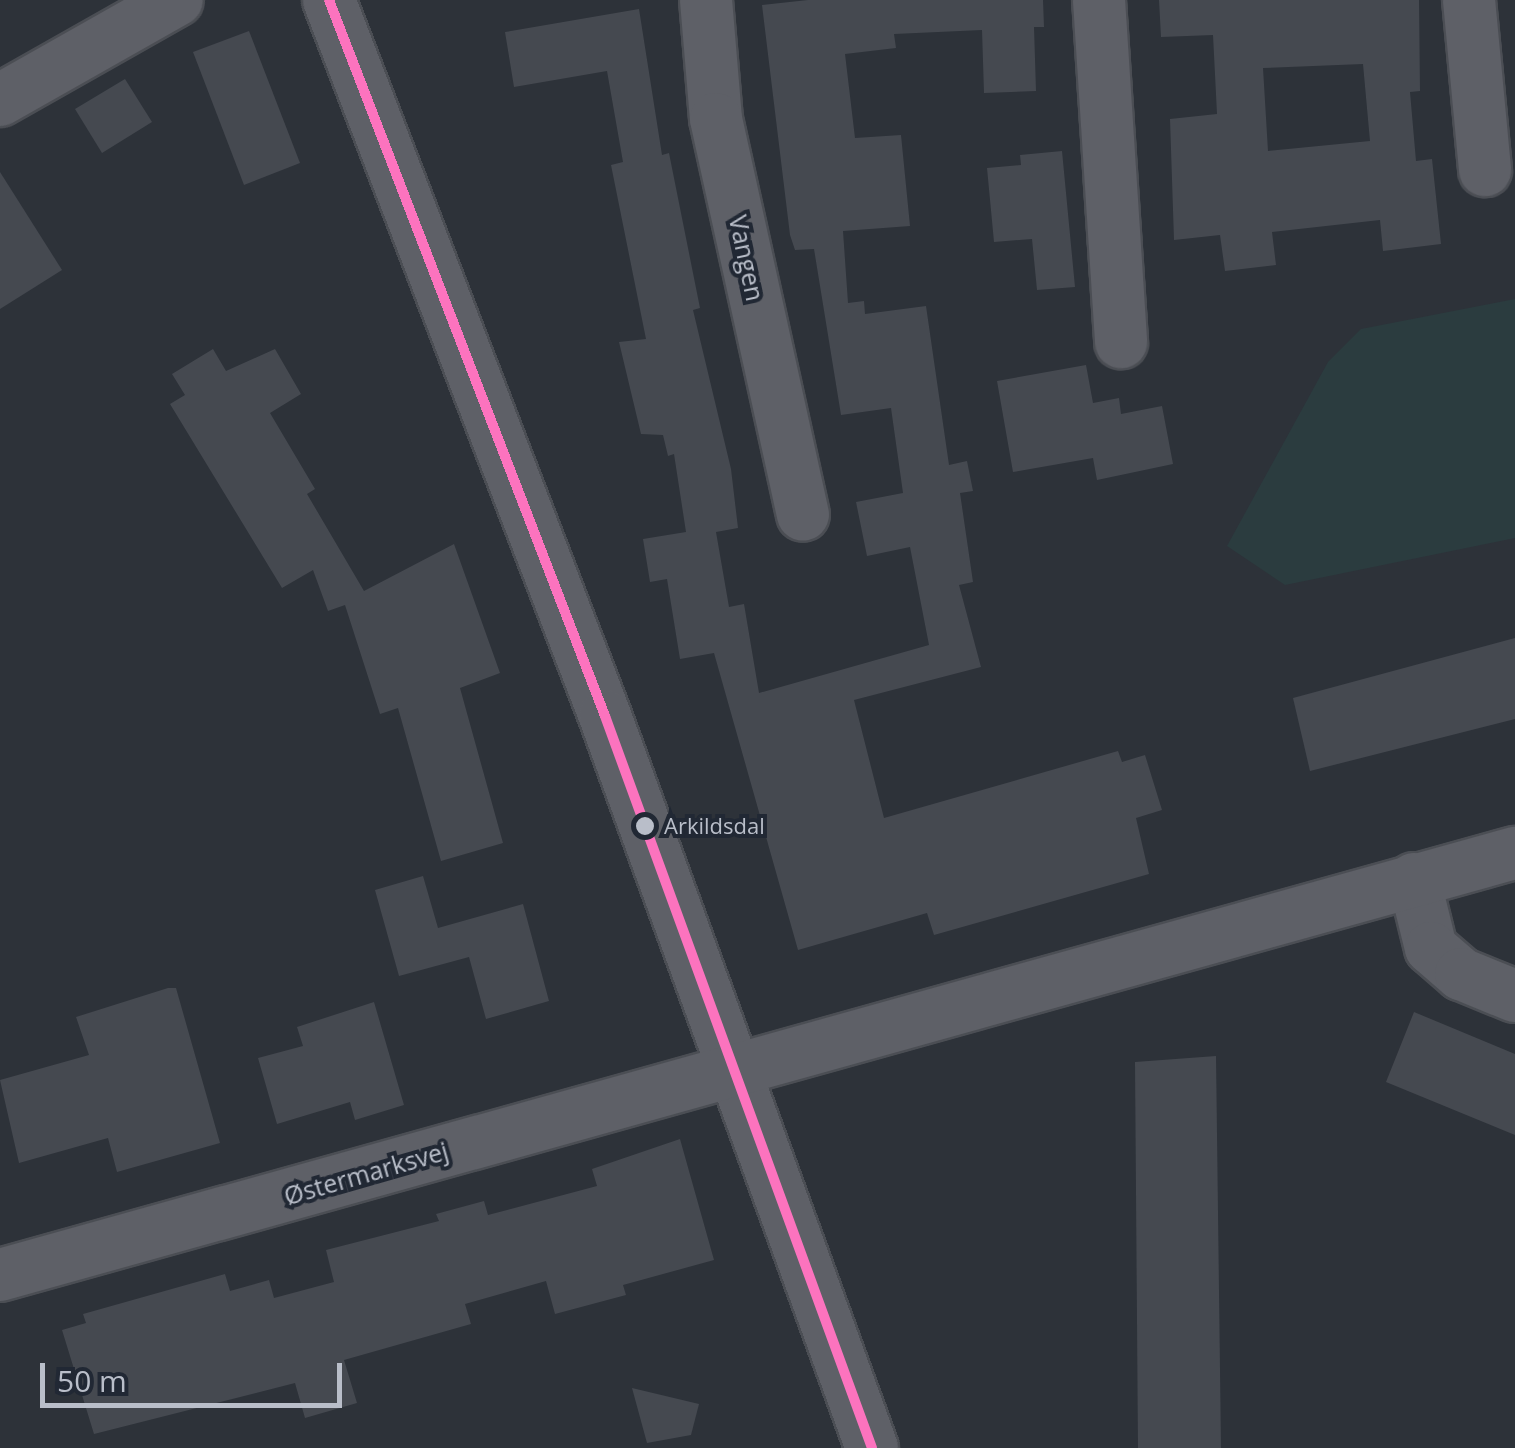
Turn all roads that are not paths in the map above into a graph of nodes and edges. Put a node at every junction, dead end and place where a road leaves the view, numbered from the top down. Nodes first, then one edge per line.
1 (177, 0) edge
2 (330, 0) edge
3 (706, 0) edge
4 (1100, 0) edge
5 (1470, 0) edge
6 (0, 100) edge
7 (1485, 170) dead end
8 (1120, 342) dead end
9 (803, 515) dead end
10 (1515, 853) edge
11 (1414, 879) junction
12 (1515, 996) edge
13 (732, 1070) junction
14 (0, 1276) edge
15 (872, 1448) edge

1 - 6 street
2 - 13 street
3 - 9 street, Vangen
4 - 8 street
5 - 7 street
10 - 11 street
11 - 12 street
11 - 13 street
13 - 14 street, Østermarksvej
13 - 15 street

